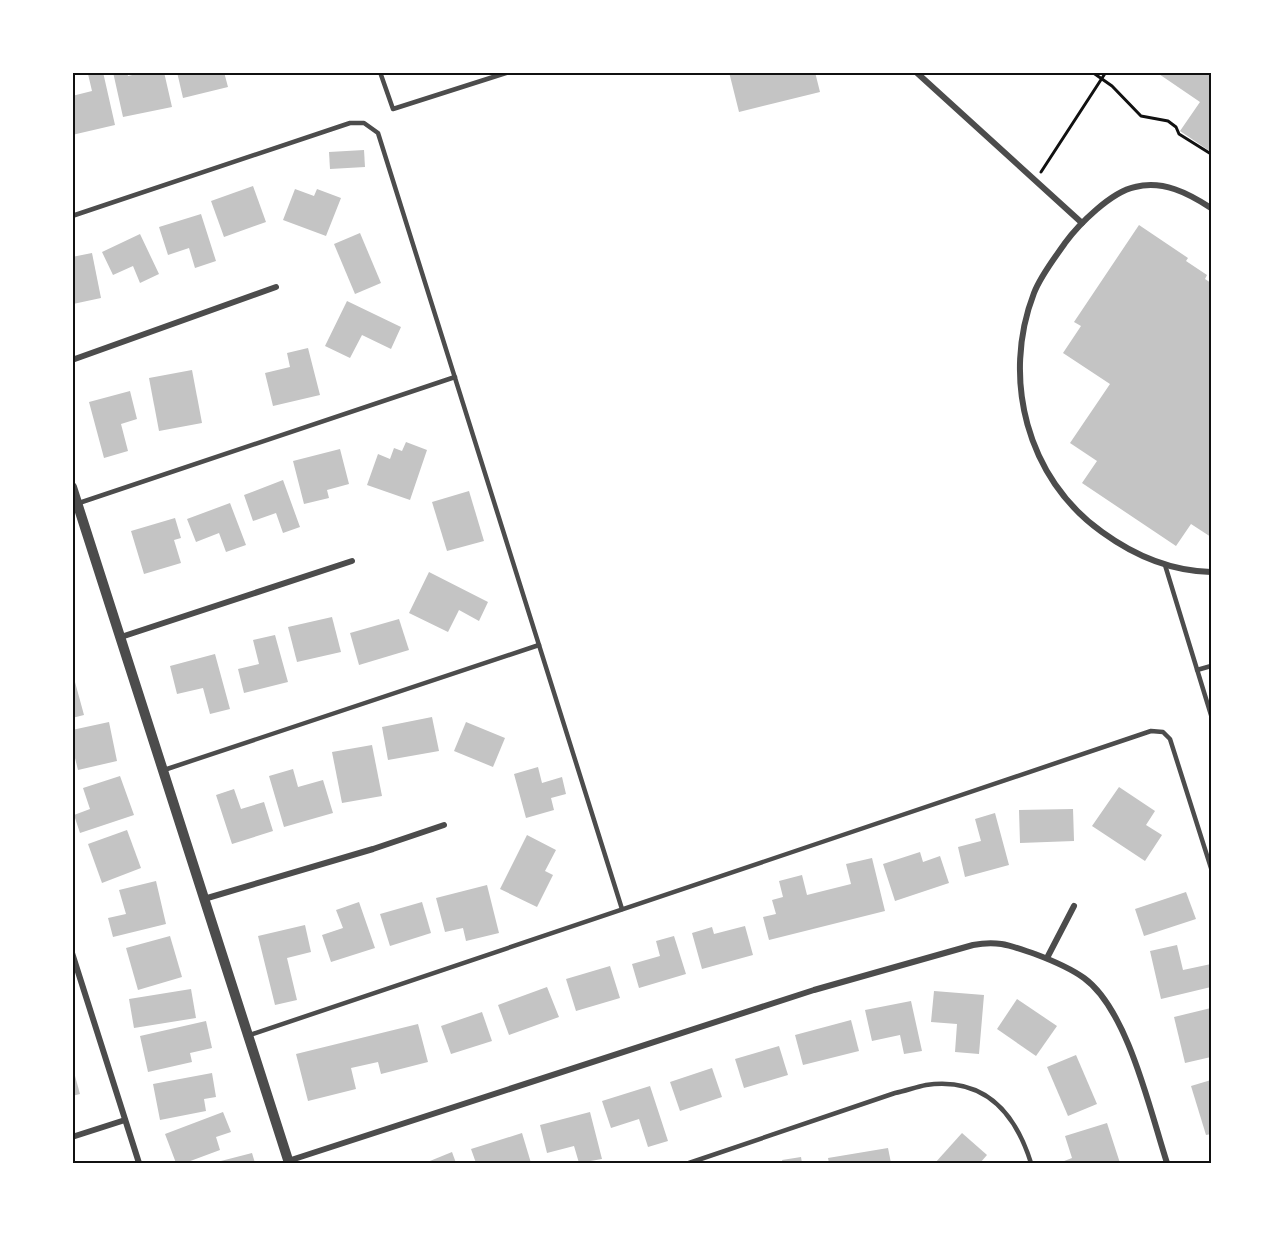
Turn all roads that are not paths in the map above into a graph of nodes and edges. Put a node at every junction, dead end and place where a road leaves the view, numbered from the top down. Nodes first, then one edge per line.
1 (380, 72) edge
2 (509, 72) edge
3 (916, 72) edge
4 (1211, 208) edge
5 (72, 216) edge
6 (1083, 223) junction
7 (276, 287) dead end
8 (72, 360) edge
9 (455, 377) junction
10 (72, 487) edge
11 (77, 504) junction
12 (352, 561) dead end
13 (1165, 565) junction
14 (1211, 572) edge
15 (121, 637) junction
16 (539, 645) junction
17 (1211, 666) edge
18 (1197, 670) junction
19 (1211, 715) edge
20 (164, 770) junction
21 (444, 825) dead end
22 (1211, 868) edge
23 (204, 899) junction
24 (1074, 906) dead end
25 (622, 909) junction
26 (72, 953) edge
27 (1047, 958) junction
28 (247, 1036) junction
29 (125, 1120) junction
30 (72, 1137) edge
31 (288, 1162) edge
32 (139, 1163) edge
33 (689, 1163) edge
34 (1031, 1163) edge
35 (1167, 1163) edge

1 - 2 lane
3 - 6 street
4 - 6 street
5 - 9 lane
6 - 13 street
7 - 8 street
9 - 11 lane
9 - 16 lane
10 - 11 street
11 - 15 street
12 - 15 street
13 - 14 street
13 - 18 lane
15 - 20 street
16 - 20 lane
16 - 25 lane
17 - 18 lane
18 - 19 lane
20 - 23 street
21 - 23 street
22 - 25 lane
23 - 28 street
24 - 27 street
25 - 28 lane
26 - 29 street
27 - 31 street
27 - 35 street
28 - 31 street
29 - 30 street
29 - 32 street
33 - 34 lane

